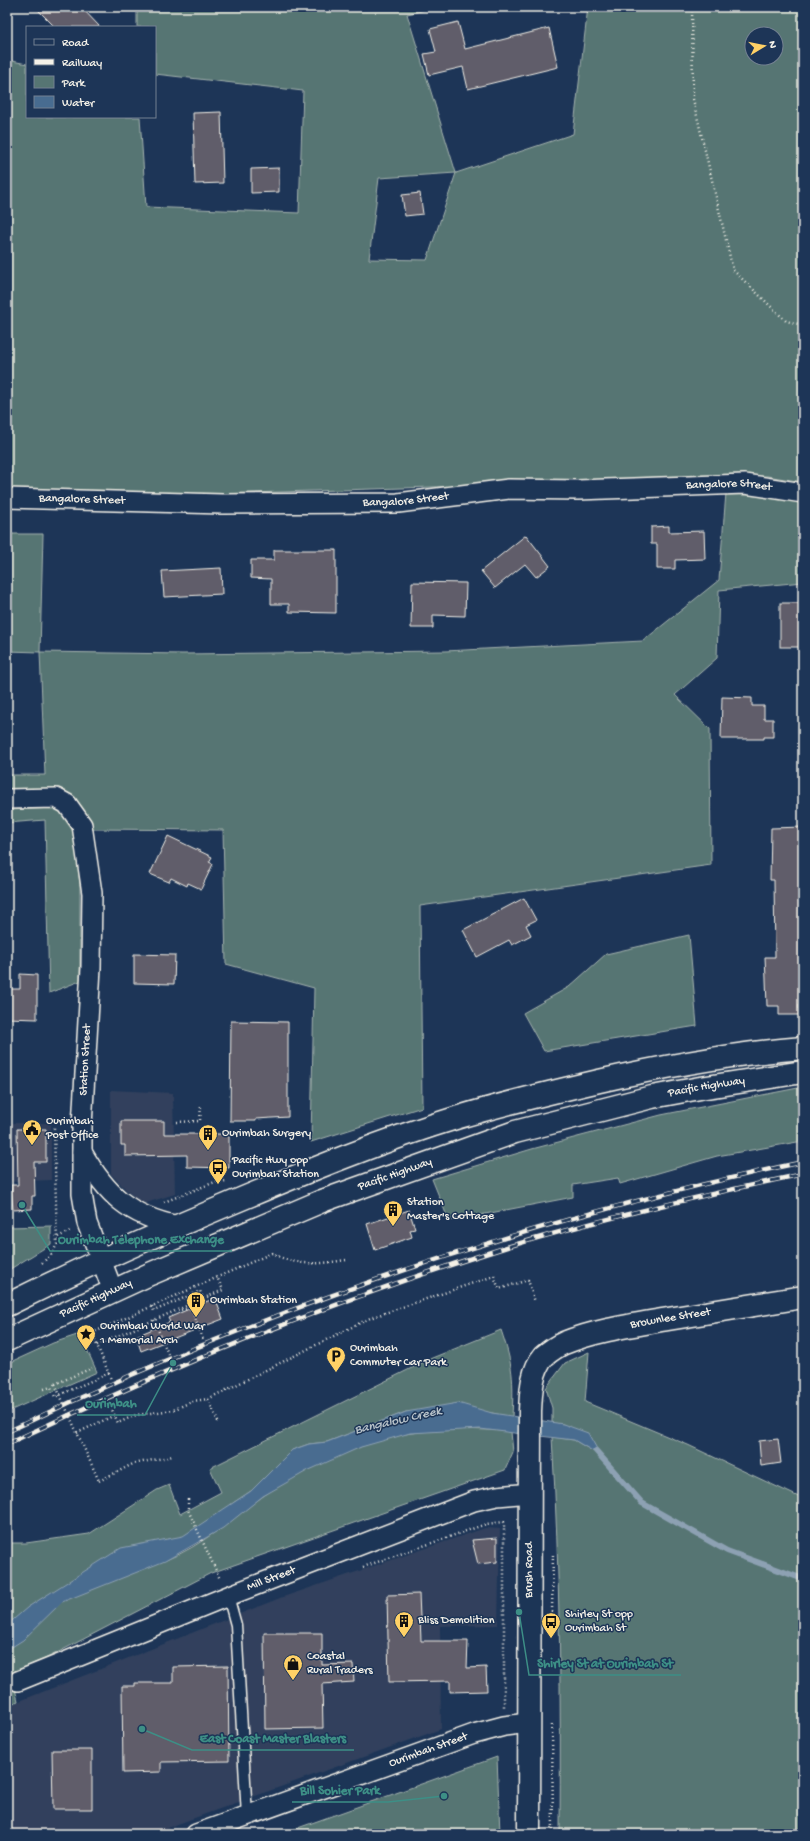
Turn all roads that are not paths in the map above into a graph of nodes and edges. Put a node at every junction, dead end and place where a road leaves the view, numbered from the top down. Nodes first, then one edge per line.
1 (803, 494) edge
2 (7, 498) edge
3 (7, 799) edge
4 (797, 1047) edge
5 (803, 1072) edge
6 (82, 1150) junction
7 (178, 1226) junction
8 (100, 1260) junction
9 (113, 1291) junction
10 (803, 1297) edge
11 (7, 1305) edge
12 (7, 1340) edge
13 (544, 1357) joint
14 (530, 1493) junction
15 (228, 1596) junction
16 (18, 1681) dead end
17 (528, 1722) junction
18 (247, 1816) junction
19 (196, 1834) edge
20 (529, 1834) edge

1 - 2 street, Bangalore Street
3 - 6 street, Station Street
4 - 7 main road
5 - 9 main road, Pacific Highway
6 - 7 street
6 - 8 street, Station Street
7 - 8 main road
8 - 9 street, Station Street
8 - 11 main road
9 - 12 main road, Pacific Highway
10 - 13 main road, Brownlee Street
13 - 14 main road, Brush Road
14 - 15 street, Mill Street
14 - 17 main road, Brush Road
15 - 16 street, Mill Street
15 - 18 lane
17 - 18 street, Ourimbah Street
17 - 20 main road, Brush Road
18 - 19 street, Ourimbah Street

